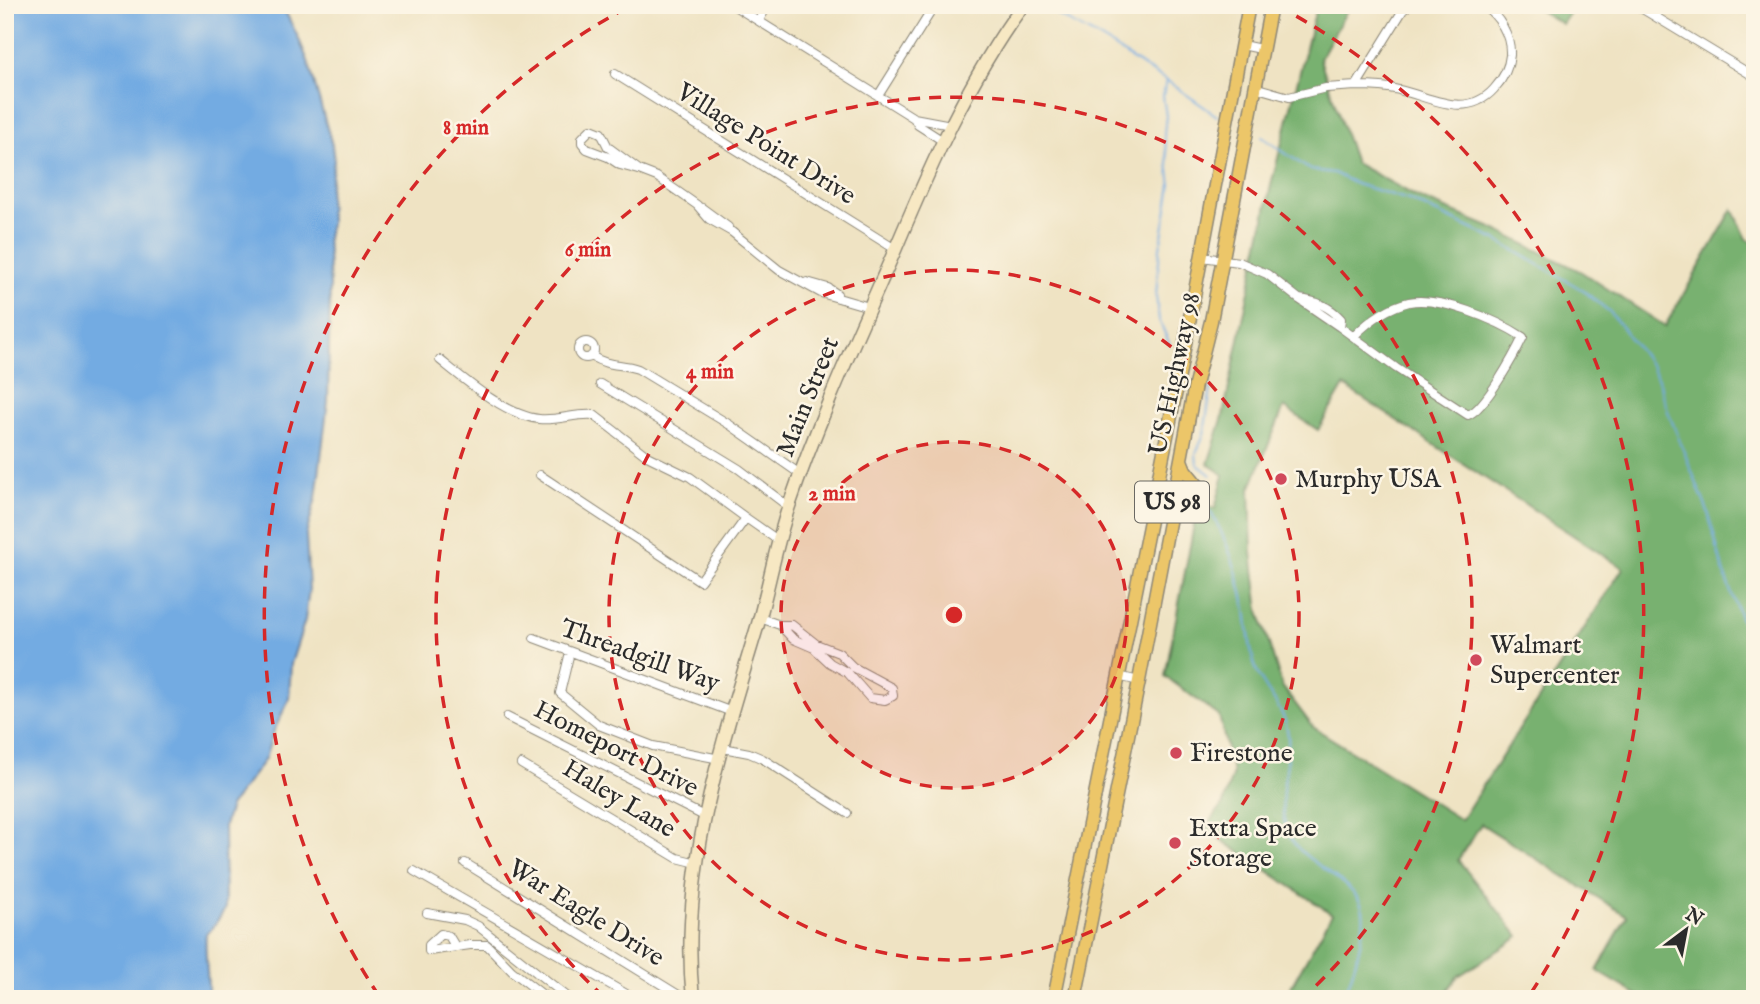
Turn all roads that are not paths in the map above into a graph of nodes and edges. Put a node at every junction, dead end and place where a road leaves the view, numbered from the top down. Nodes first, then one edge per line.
1 (733, 5) edge
2 (768, 5) edge
3 (935, 5) edge
4 (1023, 5) edge
5 (1249, 5) edge
6 (1270, 5) edge
7 (1410, 5) edge
8 (1483, 5) edge
9 (1636, 5) edge
10 (759, 20) junction
11 (1242, 45) junction
12 (1261, 49) junction
13 (615, 74) dead end
14 (1755, 77) edge
15 (1356, 86) junction
16 (1254, 87) junction
17 (878, 96) junction
18 (914, 118) junction
19 (951, 125) junction
20 (943, 141) junction
21 (639, 170) junction
22 (895, 249) junction
23 (1202, 257) junction
24 (1222, 261) junction
25 (869, 307) junction
26 (1354, 336) junction
27 (591, 356) dead end
28 (440, 360) dead end
29 (600, 384) dead end
30 (1180, 460) junction
31 (800, 474) junction
32 (540, 475) dead end
33 (789, 507) junction
34 (1171, 511) junction
35 (746, 517) junction
36 (779, 541) junction
37 (760, 618) junction
38 (534, 638) dead end
39 (815, 646) junction
40 (570, 652) junction
41 (851, 670) junction
42 (1118, 676) junction
43 (1139, 681) junction
44 (732, 712) junction
45 (508, 718) dead end
46 (722, 754) junction
47 (522, 764) dead end
48 (848, 813) dead end
49 (706, 817) junction
50 (466, 863) dead end
51 (697, 863) junction
52 (414, 871) dead end
53 (427, 913) dead end
54 (455, 946) dead end
55 (548, 999) edge
56 (570, 999) edge
57 (635, 999) edge
58 (685, 999) edge
59 (693, 999) edge
60 (1054, 999) edge
61 (1075, 999) edge

1 - 10 street
2 - 10 street
3 - 17 street
4 - 19 main road, Main Street
5 - 11 main road, US Highway 98 / US 98
6 - 12 main road, US Highway 98 / US 98
7 - 15 street
8 - 15 street
9 - 14 street
10 - 17 street
11 - 12 street
11 - 23 main road, US Highway 98 / US 98
12 - 16 main road, US Highway 98 / US 98
13 - 22 street, Village Point Drive
15 - 16 street
16 - 24 main road, US Highway 98 / US 98
17 - 18 street
18 - 19 street
18 - 20 street
19 - 20 main road, Main Street
20 - 22 main road, Main Street
21 - 21 street
21 - 25 street
22 - 25 main road, Main Street
23 - 24 street
23 - 42 main road, US Highway 98 / US 98
24 - 26 street
24 - 30 main road, US Highway 98 / US 98
25 - 31 main road, Main Street
26 - 26 street
27 - 31 street
28 - 35 street
29 - 33 street
30 - 34 main road, US Highway 98 / US 98
30 - 34 main road
31 - 33 main road, Main Street
32 - 35 street
33 - 36 main road, Main Street
34 - 43 main road, US Highway 98 / US 98
35 - 36 street
36 - 37 main road, Main Street
37 - 39 street
37 - 44 main road, Main Street
38 - 40 street, Threadgill Way
39 - 41 street
39 - 41 street
40 - 44 street, Threadgill Way
40 - 46 street
41 - 41 street
42 - 43 street
42 - 60 main road, US Highway 98 / US 98
43 - 61 main road, US Highway 98 / US 98
44 - 46 main road, Main Street
45 - 49 street, Homeport Drive
46 - 48 street
46 - 49 main road, Main Street
47 - 51 street, Haley Lane
49 - 51 main road, Main Street
50 - 58 street, War Eagle Drive
51 - 59 main road, Main Street
52 - 57 street
53 - 56 street
54 - 55 street

